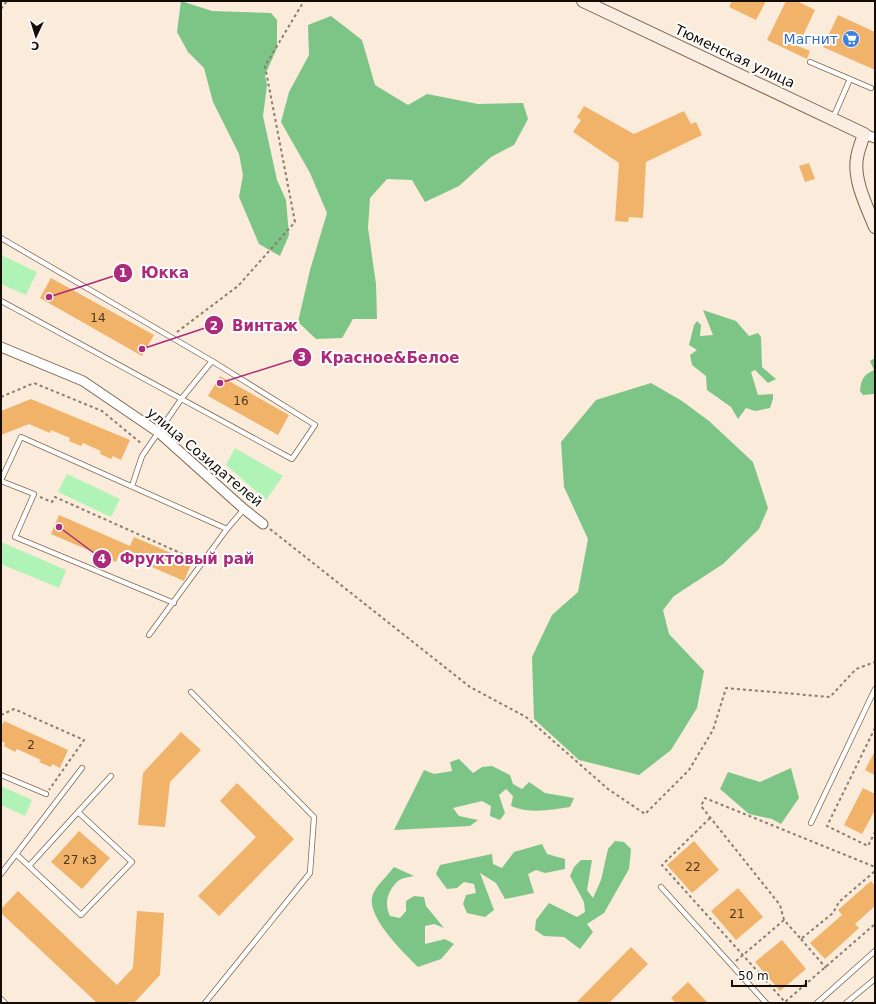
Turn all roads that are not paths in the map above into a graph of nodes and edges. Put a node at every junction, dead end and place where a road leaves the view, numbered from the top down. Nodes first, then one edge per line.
1 (583, 1) edge
2 (810, 62) dead end
3 (850, 79) junction
4 (871, 88) dead end
5 (833, 119) junction
6 (870, 136) edge
7 (875, 227) edge
8 (1, 238) edge
9 (1, 301) edge
10 (1, 347) edge
11 (212, 360) junction
12 (182, 398) junction
13 (158, 432) junction
14 (1, 480) edge
15 (132, 486) junction
16 (244, 509) junction
17 (263, 524) road end
18 (227, 529) junction
19 (174, 603) junction
20 (149, 635) dead end
21 (875, 689) edge
22 (191, 692) dead end
23 (82, 768) dead end
24 (1, 775) edge
25 (111, 776) dead end
26 (46, 794) road end
27 (78, 812) junction
28 (811, 822) dead end
29 (16, 854) junction
30 (29, 866) junction
31 (1, 874) edge
32 (661, 887) dead end
33 (875, 951) edge
34 (875, 978) edge
35 (1, 999) edge
36 (5, 1003) edge
37 (205, 1003) edge
38 (766, 1003) edge
39 (817, 1003) edge
40 (846, 1003) edge

1 - 5 street, Тюменская улица
2 - 3 lane
3 - 4 lane
3 - 5 lane
5 - 6 street, Тюменская улица
6 - 7 street
8 - 11 lane
9 - 12 lane
10 - 13 street, улица Созидателей
11 - 12 lane
11 - 12 lane
12 - 13 lane
13 - 15 lane
13 - 16 street, улица Созидателей
14 - 15 lane
14 - 19 lane
15 - 18 lane
16 - 17 street, улица Созидателей
16 - 18 lane
18 - 19 lane
19 - 20 lane
21 - 28 lane
22 - 37 lane
23 - 29 lane
24 - 26 lane
25 - 27 lane
27 - 30 lane
27 - 30 lane
29 - 30 lane
29 - 31 lane
32 - 38 lane
33 - 39 lane
34 - 40 lane
35 - 36 lane

